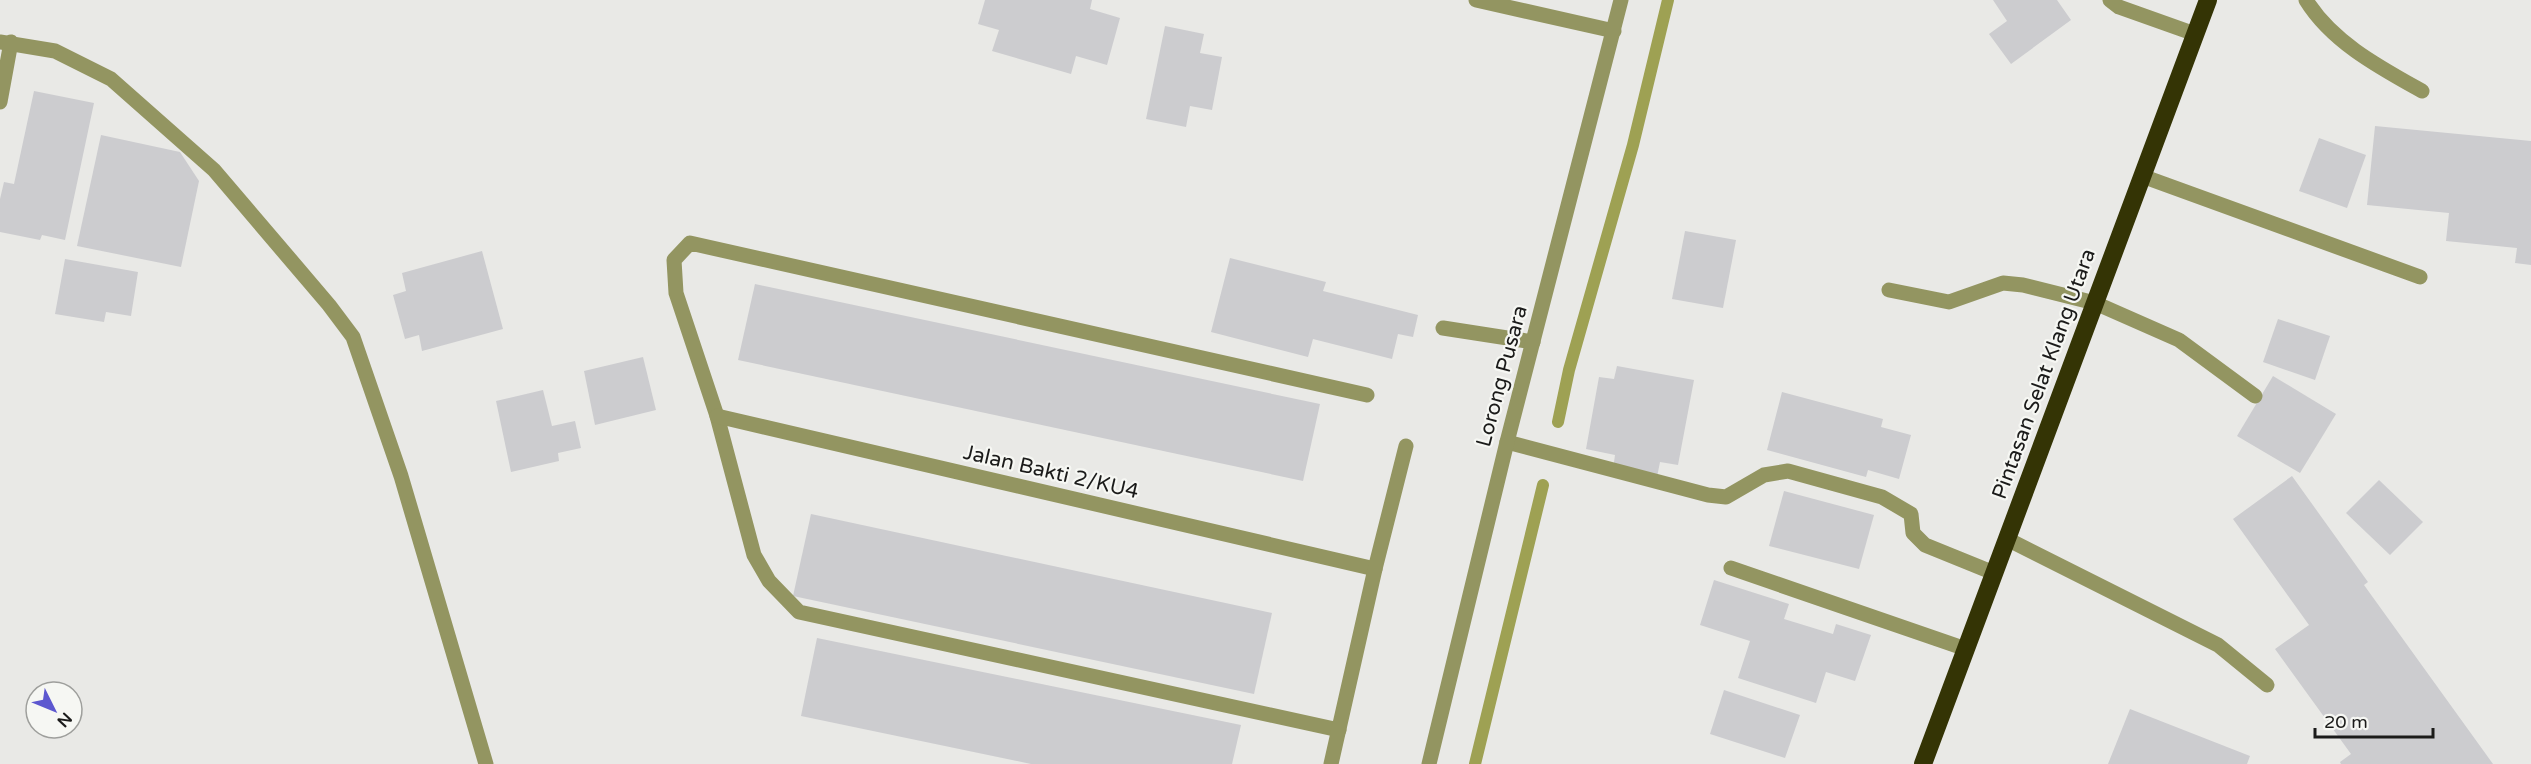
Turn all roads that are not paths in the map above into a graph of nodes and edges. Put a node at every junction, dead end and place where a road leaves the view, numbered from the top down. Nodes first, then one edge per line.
1 (1476, 0) edge
2 (1621, 0) edge
3 (2109, 0) edge
4 (2208, 0) edge
5 (2306, 0) edge
6 (1614, 31) junction
7 (2195, 34) junction
8 (5, 42) edge
9 (2422, 91) dead end
10 (0, 102) edge
11 (2142, 176) junction
12 (2420, 277) dead end
13 (1889, 290) dead end
14 (2095, 303) junction
15 (1443, 328) dead end
16 (1533, 342) junction
17 (1367, 395) dead end
18 (2255, 396) dead end
19 (717, 416) junction
20 (1507, 442) junction
21 (1406, 446) dead end
22 (2007, 539) junction
23 (1731, 568) dead end
24 (1375, 569) junction
25 (1994, 573) junction
26 (1966, 650) junction
27 (2267, 685) dead end
28 (1339, 730) junction
29 (486, 764) edge
30 (1330, 764) edge
31 (1429, 764) edge
32 (1923, 764) edge

1 - 6 street
2 - 6 street, Lorong Pusara
3 - 7 street
4 - 7 highway, Pintasan Selat Klang Utara
5 - 9 street
6 - 16 street, Lorong Pusara
7 - 11 highway, Pintasan Selat Klang Utara
8 - 10 street
8 - 29 street
11 - 12 street
11 - 14 highway, Pintasan Selat Klang Utara
13 - 14 street
14 - 18 street
14 - 22 highway, Pintasan Selat Klang Utara
15 - 16 street
16 - 20 street, Lorong Pusara
17 - 19 street
19 - 24 street, Jalan Bakti 2/KU4
19 - 28 street
20 - 25 street
20 - 31 street, Lorong Pusara
21 - 24 street
22 - 25 highway, Pintasan Selat Klang Utara
22 - 27 street
23 - 26 street
24 - 28 street
25 - 26 highway, Pintasan Selat Klang Utara
26 - 32 highway, Pintasan Selat Klang Utara
28 - 30 street

